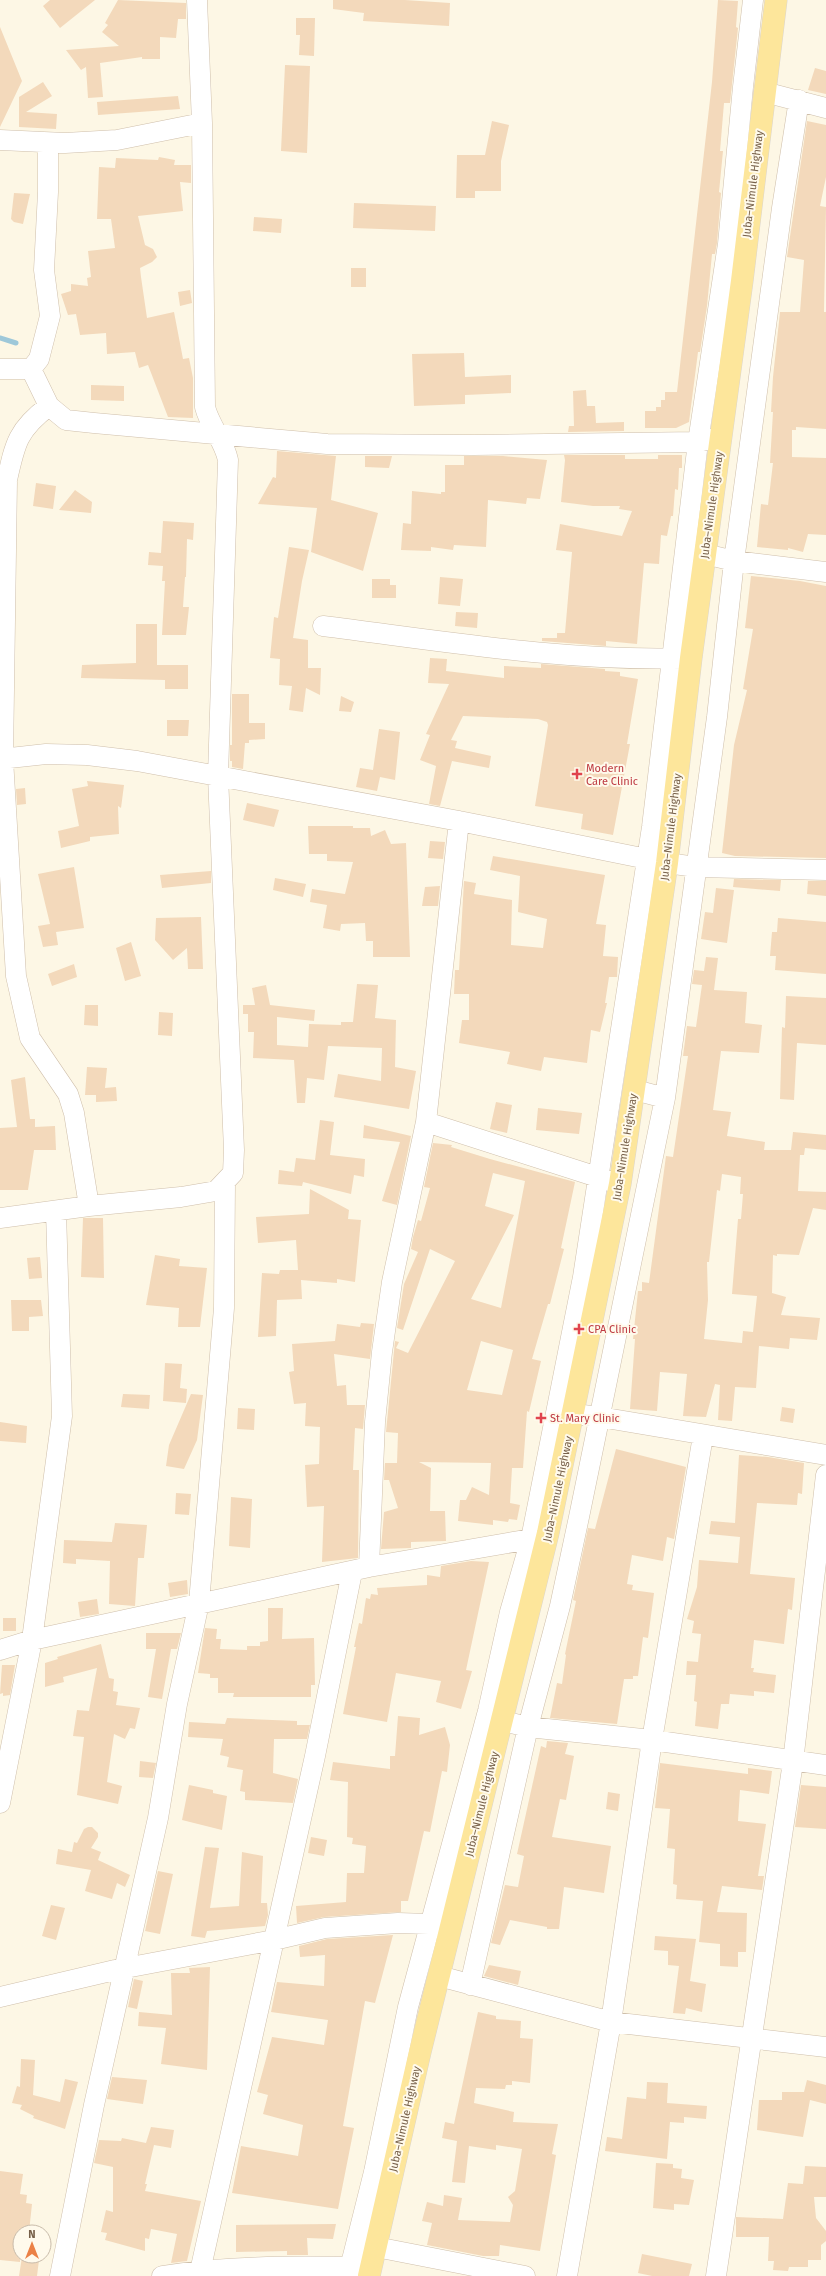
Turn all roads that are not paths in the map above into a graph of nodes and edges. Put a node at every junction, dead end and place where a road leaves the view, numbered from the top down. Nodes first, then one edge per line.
1 (197, 0) edge
2 (753, 0) edge
3 (776, 0) edge
4 (764, 92) junction
5 (800, 100) junction
6 (826, 108) edge
7 (202, 123) junction
8 (0, 140) edge
9 (48, 143) junction
10 (31, 368) junction
11 (0, 369) edge
12 (49, 406) junction
13 (218, 436) junction
14 (721, 438) junction
15 (698, 442) junction
16 (705, 554) junction
17 (734, 561) junction
18 (826, 572) edge
19 (323, 626) dead end
20 (682, 658) junction
21 (2, 759) edge
22 (218, 776) junction
23 (459, 821) junction
24 (657, 861) junction
25 (696, 867) junction
26 (826, 870) edge
27 (635, 1090) junction
28 (665, 1098) junction
29 (426, 1122) junction
30 (597, 1177) junction
31 (225, 1183) junction
32 (620, 1184) junction
33 (89, 1206) junction
34 (56, 1211) junction
35 (0, 1218) edge
36 (574, 1414) junction
37 (600, 1417) junction
38 (703, 1436) junction
39 (826, 1455) edge
40 (826, 1475) edge
41 (540, 1536) junction
42 (360, 1570) junction
43 (199, 1603) junction
44 (32, 1640) junction
45 (0, 1650) edge
46 (503, 1721) junction
47 (528, 1727) junction
48 (652, 1740) junction
49 (793, 1762) junction
50 (826, 1765) edge
51 (0, 1802) edge
52 (429, 1924) junction
53 (450, 1930) junction
54 (274, 1940) junction
55 (126, 1967) junction
56 (439, 1976) junction
57 (470, 1985) junction
58 (0, 1997) edge
59 (611, 2022) junction
60 (750, 2038) junction
61 (826, 2047) edge
62 (376, 2247) junction
63 (200, 2273) edge
64 (356, 2273) edge
65 (60, 2276) edge
66 (162, 2276) edge
67 (525, 2276) edge
68 (566, 2276) edge
69 (716, 2276) edge

1 - 7 street
2 - 15 street
3 - 4 main road, Juba–Nimule Highway
4 - 5 street
4 - 14 main road, Juba–Nimule Highway
5 - 6 street
5 - 17 street
7 - 9 street
7 - 13 street
8 - 9 street
9 - 10 street
10 - 11 street
10 - 12 street
12 - 13 street
12 - 21 street
13 - 15 street
13 - 22 street
14 - 15 street
14 - 16 main road, Juba–Nimule Highway
15 - 20 street
16 - 17 street
16 - 20 main road, Juba–Nimule Highway
17 - 18 street
17 - 25 street
19 - 20 street
20 - 24 main road, Juba–Nimule Highway
21 - 22 street
21 - 33 street
22 - 23 street
22 - 31 street
23 - 24 street
23 - 29 street
24 - 25 street
24 - 27 main road, Juba–Nimule Highway
24 - 30 street
25 - 26 street
25 - 28 street
27 - 28 street
27 - 32 main road, Juba–Nimule Highway
28 - 37 street
29 - 30 street
29 - 42 street
30 - 32 street
30 - 41 street
31 - 33 street
31 - 43 street
32 - 36 main road, Juba–Nimule Highway
33 - 34 street
34 - 35 street
34 - 44 street
36 - 37 street
36 - 41 main road, Juba–Nimule Highway
37 - 38 street
37 - 47 street
38 - 39 street
38 - 48 street
40 - 49 street
41 - 42 street
41 - 46 main road, Juba–Nimule Highway
41 - 52 street
42 - 43 street
42 - 54 street
43 - 44 street
43 - 55 street
44 - 45 street
44 - 51 street
46 - 47 street
46 - 53 main road, Juba–Nimule Highway
47 - 48 street
47 - 57 street
48 - 49 street
48 - 59 street
49 - 50 street
49 - 60 street
52 - 53 street
52 - 54 street
52 - 64 street
53 - 56 main road, Juba–Nimule Highway
54 - 55 street
54 - 63 street
55 - 58 street
55 - 65 street
56 - 57 street
56 - 62 main road, Juba–Nimule Highway
57 - 59 street
59 - 60 street
59 - 68 street
60 - 61 street
60 - 69 street
62 - 64 main road, Juba–Nimule Highway
62 - 67 street
63 - 64 street
63 - 66 street

